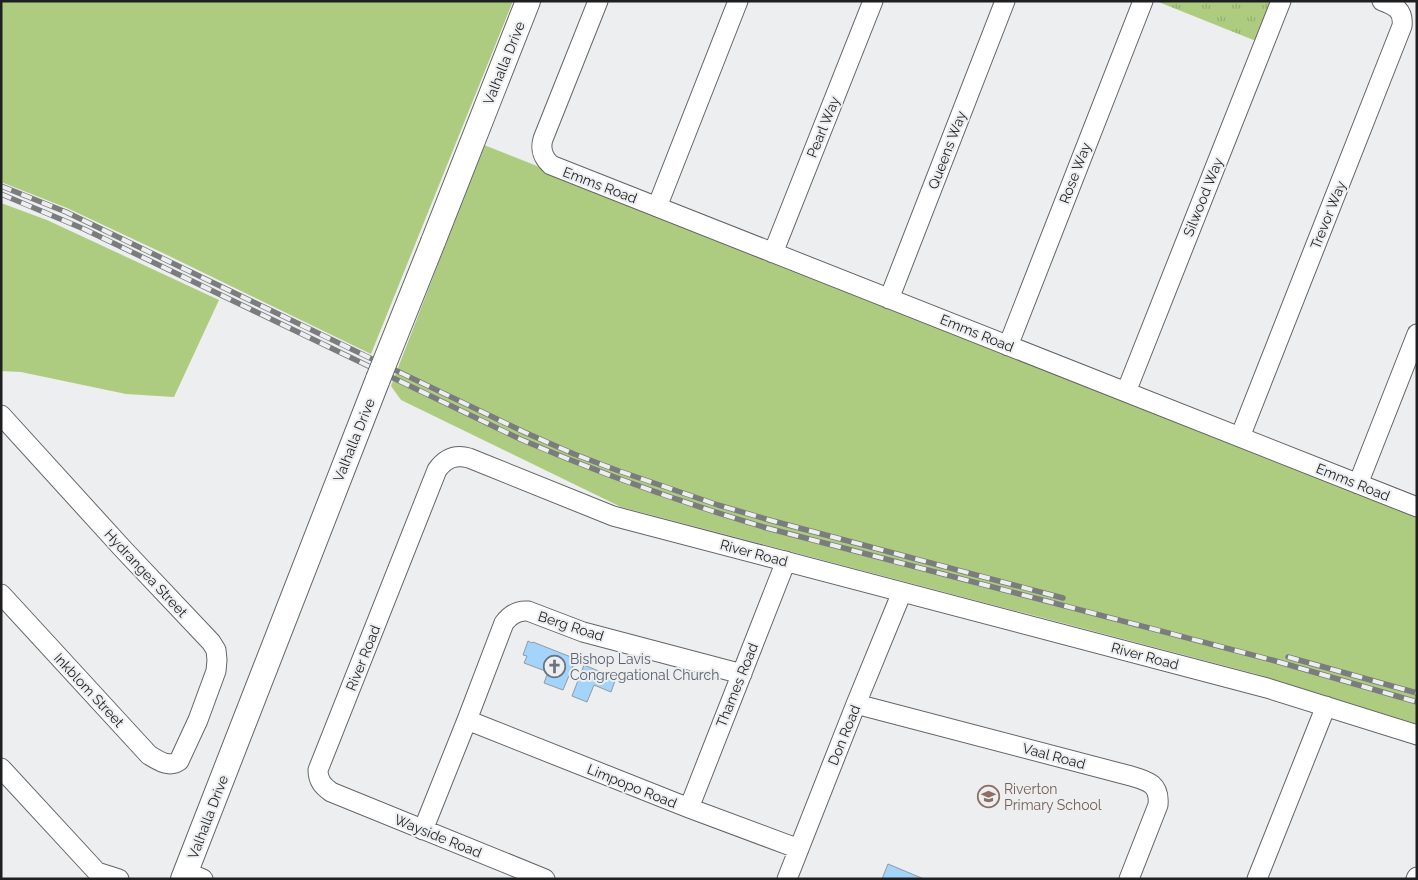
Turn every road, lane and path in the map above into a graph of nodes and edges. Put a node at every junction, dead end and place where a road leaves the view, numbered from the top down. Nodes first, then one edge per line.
1 (528, 1) edge
2 (598, 1) edge
3 (738, 1) edge
4 (873, 1) edge
5 (1005, 1) edge
6 (1143, 1) edge
7 (1280, 1) edge
8 (1382, 1) edge
9 (656, 207) junction
10 (773, 253) junction
11 (889, 299) junction
12 (1417, 334) edge
13 (1008, 346) junction
14 (1126, 392) junction
15 (1, 415) edge
16 (1240, 438) junction
17 (1358, 484) junction
18 (1417, 507) edge
19 (786, 562) junction
20 (902, 592) junction
21 (1, 594) edge
22 (742, 674) junction
23 (856, 704) junction
24 (1326, 706) junction
25 (467, 720) junction
26 (1417, 736) edge
27 (183, 754) joint
28 (1, 768) edge
29 (330, 792) joint
30 (688, 808) junction
31 (423, 830) junction
32 (799, 849) junction
33 (93, 876) edge
34 (191, 877) edge
35 (119, 879) edge
36 (545, 879) edge
37 (787, 879) edge
38 (1129, 879) edge
39 (1257, 879) edge

1 - 34 main road, Valhalla Drive, bridge
2 - 9 street, Emms Road
3 - 9 street
4 - 10 street, Pearl Way
5 - 11 street, Queens Way
6 - 13 street, Rose Way
7 - 14 street, Silwood Way
8 - 16 street, Trevor Way
9 - 10 street, Emms Road
10 - 11 street, Emms Road
11 - 13 street, Emms Road
12 - 17 street
13 - 14 street, Emms Road
14 - 16 street, Emms Road
15 - 27 street, Hydrangea Street
16 - 17 street, Emms Road
17 - 18 street, Emms Road
19 - 20 street, River Road
19 - 22 street, Thames Road
19 - 29 street, River Road
20 - 23 street, Don Road
20 - 24 street, River Road
21 - 27 street, Inkblom Street
22 - 25 street, Berg Road
22 - 30 street, Thames Road
23 - 32 street, Don Road
23 - 38 street, Vaal Road
24 - 26 street, River Road
24 - 39 street
25 - 30 street, Limpopo Road
25 - 31 street, Berg Road
28 - 33 street
29 - 31 street, Wayside Road
30 - 32 street, Limpopo Road
31 - 36 street, Wayside Road
32 - 37 street, Don Road
33 - 35 street

